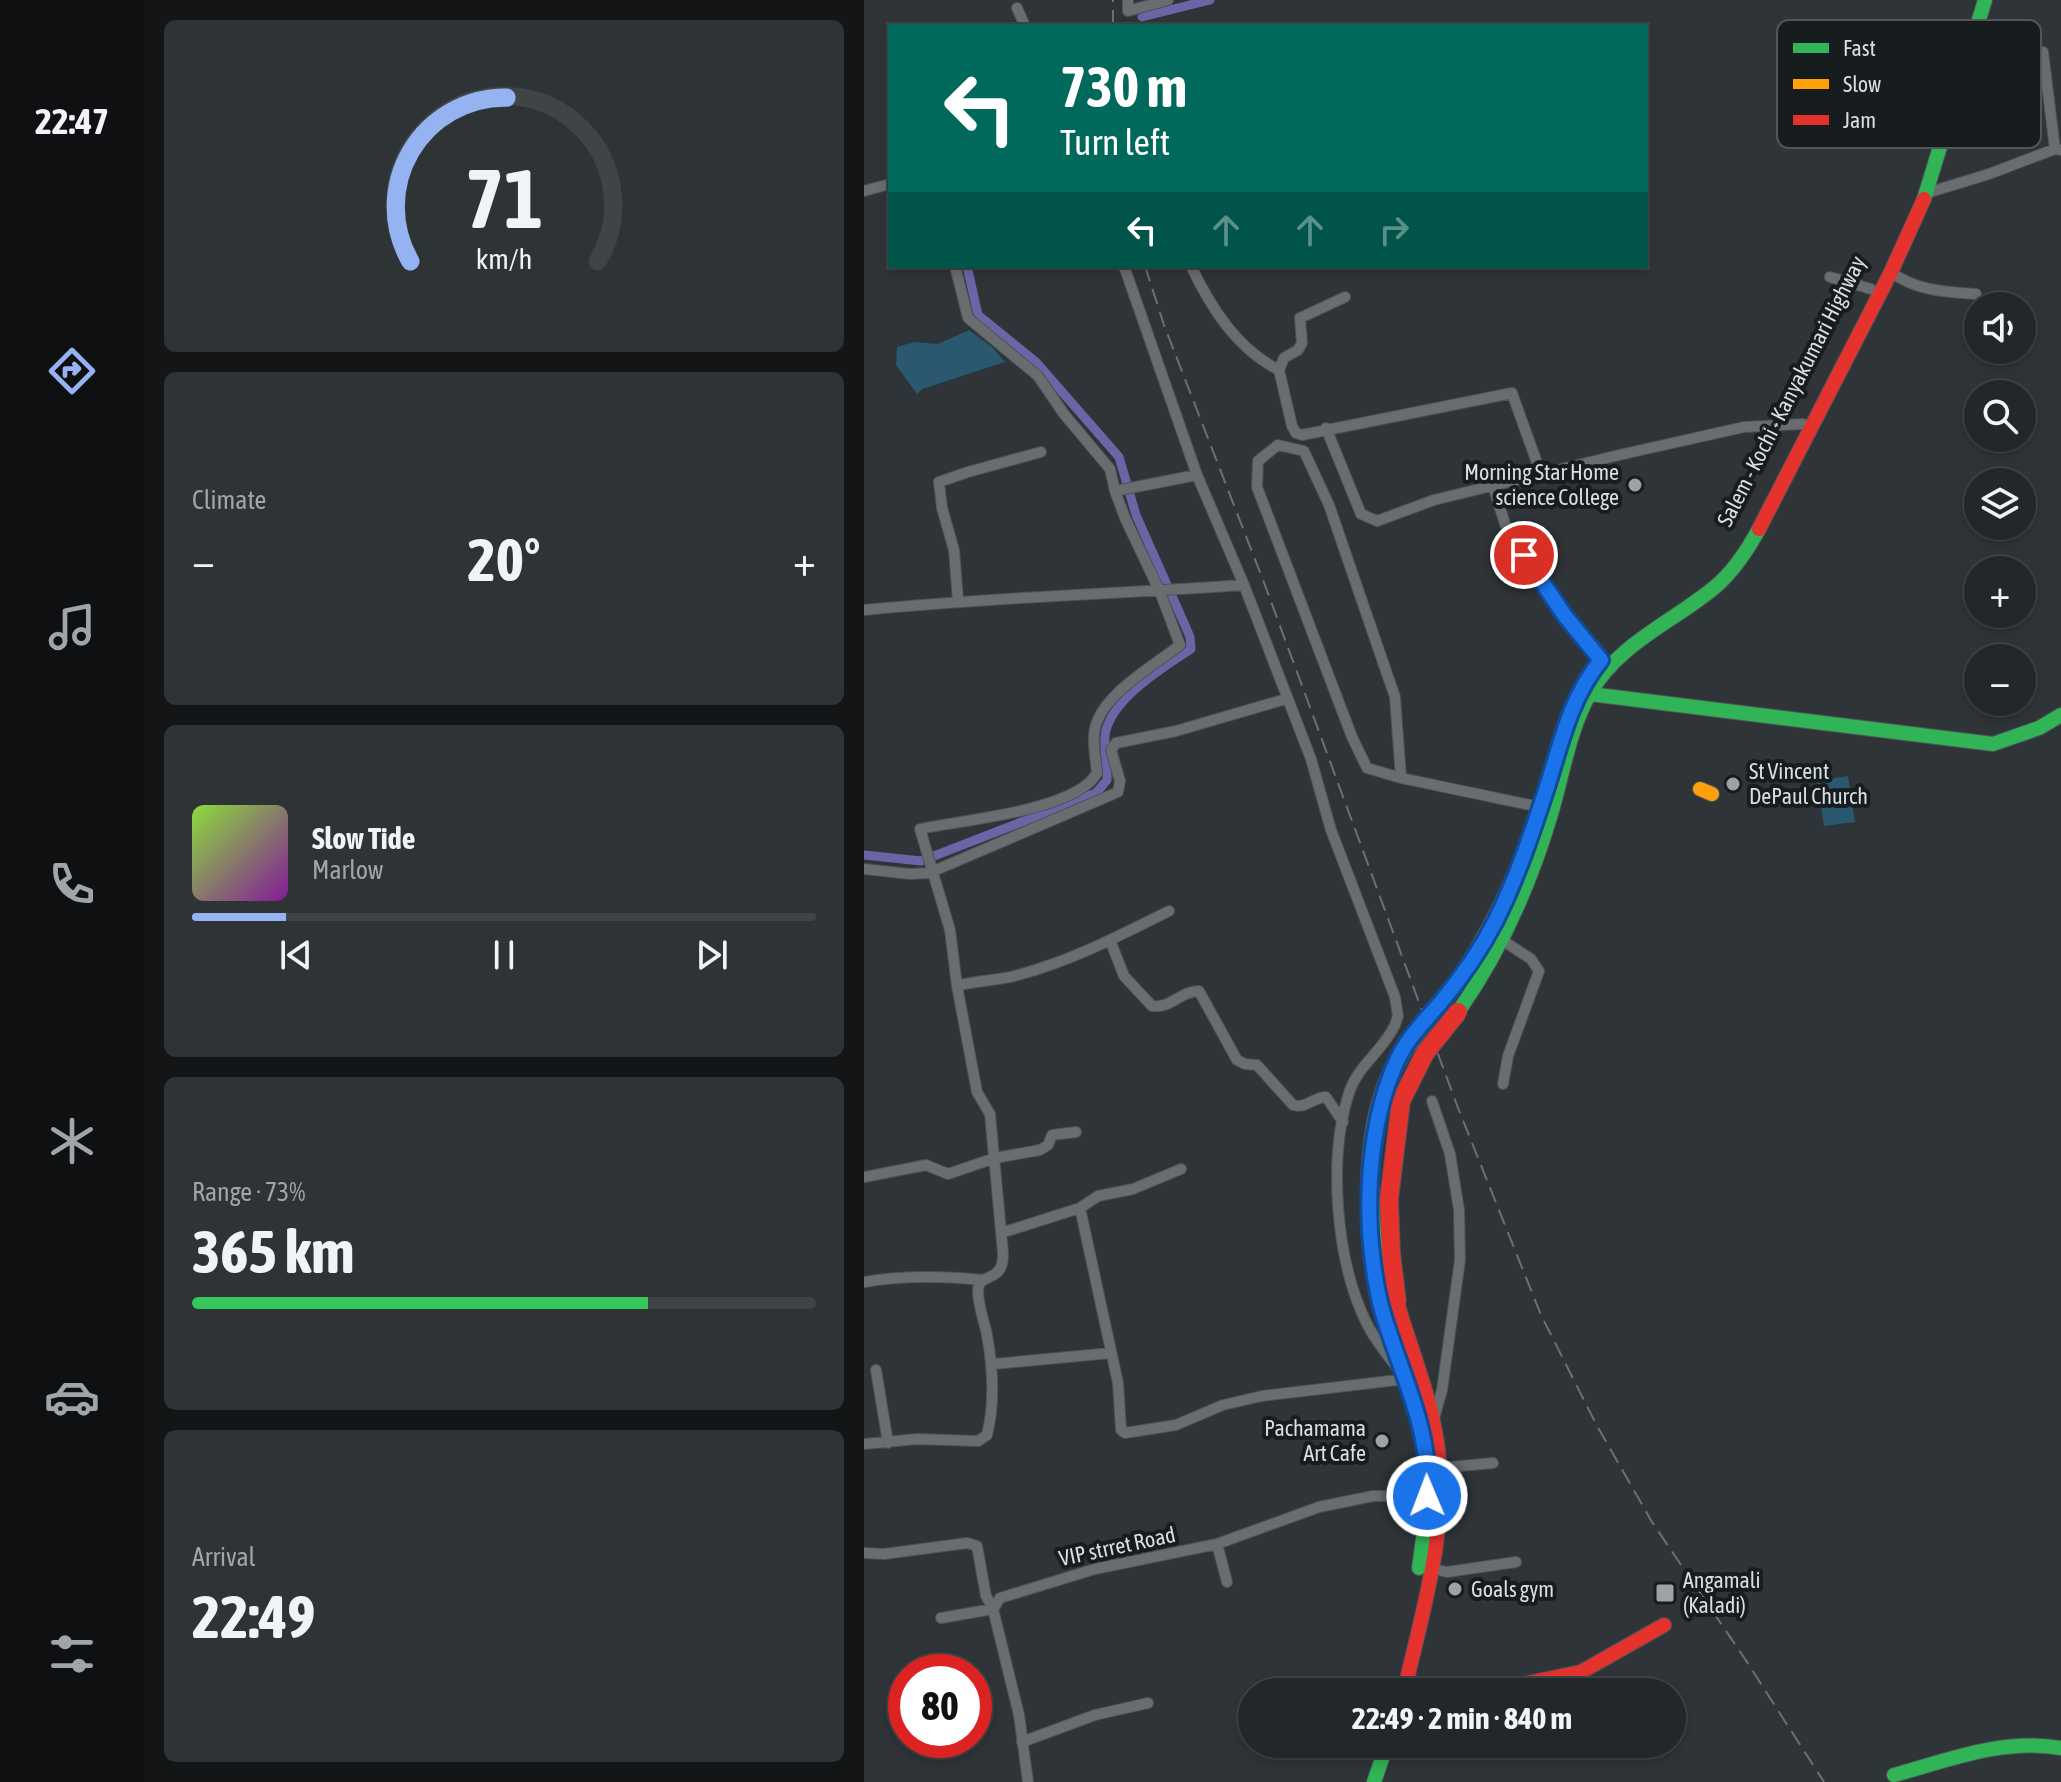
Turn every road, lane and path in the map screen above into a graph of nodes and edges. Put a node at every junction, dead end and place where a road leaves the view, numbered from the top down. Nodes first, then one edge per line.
1 (1128, 0) edge
2 (1168, 0) edge
3 (1974, 0) edge
4 (1985, 0) edge
5 (1017, 8) dead end
6 (1968, 20) edge
7 (1979, 20) edge
8 (1024, 24) edge
9 (2043, 52) dead end
10 (1929, 148) edge
11 (1941, 148) edge
12 (2058, 149) edge
13 (888, 185) edge
14 (864, 191) edge
15 (1927, 193) junction
16 (956, 268) edge
17 (1125, 268) edge
18 (1192, 268) edge
19 (1891, 272) junction
20 (1830, 277) dead end
21 (1871, 289) junction
22 (1964, 293) edge
23 (1345, 297) dead end
24 (1279, 370) junction
25 (1803, 424) junction
26 (1326, 428) junction
27 (1041, 452) dead end
28 (1541, 474) junction
29 (1197, 475) junction
30 (1493, 486) junction
31 (1115, 491) junction
32 (1507, 530) dead end
33 (1524, 555) dead end
34 (1244, 585) junction
35 (1163, 592) junction
36 (958, 600) junction
37 (864, 610) edge
38 (1601, 660) junction
39 (1586, 689) junction
40 (1286, 699) junction
41 (2061, 715) edge
42 (1401, 778) junction
43 (1540, 807) junction
44 (864, 869) edge
45 (932, 871) junction
46 (1169, 911) dead end
47 (1110, 940) junction
48 (1502, 940) junction
49 (1482, 962) junction
50 (957, 986) junction
51 (1503, 1084) dead end
52 (1432, 1101) dead end
53 (1343, 1122) junction
54 (1076, 1132) dead end
55 (995, 1158) junction
56 (1181, 1169) dead end
57 (864, 1177) edge
58 (1080, 1208) junction
59 (1001, 1233) junction
60 (984, 1280) junction
61 (864, 1282) edge
62 (1390, 1305) junction
63 (1111, 1353) junction
64 (993, 1364) junction
65 (876, 1370) dead end
66 (1406, 1379) junction
67 (1433, 1420) junction
68 (888, 1443) junction
69 (864, 1444) edge
70 (1493, 1463) dead end
71 (1439, 1468) junction
72 (1427, 1496) junction
73 (1217, 1544) junction
74 (864, 1553) edge
75 (1516, 1562) dead end
76 (1425, 1567) junction
77 (1227, 1582) dead end
78 (993, 1609) junction
79 (941, 1618) dead end
80 (1664, 1625) dead end
81 (1396, 1678) edge
82 (1406, 1678) edge
83 (1552, 1678) edge
84 (1148, 1703) dead end
85 (1022, 1742) junction
86 (2061, 1748) edge
87 (1371, 1758) edge
88 (1382, 1758) edge
89 (1894, 1775) dead end
90 (1028, 1782) edge
91 (1363, 1782) edge
92 (1374, 1782) edge

1 - 2 street
3 - 6 main road, Salem - Kochi - Kanyakumari Highway
4 - 7 main road, Salem - Kochi - Kanyakumari Highway
5 - 8 street
9 - 12 street
10 - 21 main road, Salem - Kochi - Kanyakumari Highway
11 - 15 main road, Salem - Kochi - Kanyakumari Highway
12 - 15 street
13 - 14 street
15 - 19 main road, Salem - Kochi - Kanyakumari Highway
16 - 31 street
17 - 29 street
18 - 24 street
19 - 22 street
19 - 39 main road, Salem - Kochi - Kanyakumari Highway
20 - 21 street
21 - 25 main road, Salem - Kochi - Kanyakumari Highway
23 - 24 street
24 - 26 street
25 - 28 street
25 - 38 main road, Salem - Kochi - Kanyakumari Highway
26 - 28 street
26 - 30 street
27 - 36 street
28 - 30 street
29 - 31 street
29 - 34 street
30 - 32 street
31 - 35 street
33 - 38 street
34 - 35 street
34 - 40 street
35 - 36 street
35 - 45 street
36 - 37 street
38 - 39 main road, Salem - Kochi - Kanyakumari Highway
39 - 41 main road
39 - 43 main road, Salem - Kochi - Kanyakumari Highway
39 - 48 main road, Salem - Kochi - Kanyakumari Highway
40 - 45 street
40 - 53 street
42 - 42 street
42 - 43 street
43 - 49 main road, Salem - Kochi - Kanyakumari Highway
44 - 45 street
45 - 50 street
46 - 47 street
47 - 50 street
47 - 53 street
48 - 49 main road, Salem - Kochi - Kanyakumari Highway
48 - 51 street
49 - 62 main road, Salem - Kochi - Kanyakumari Highway, bridge
49 - 62 main road, Salem - Kochi - Kanyakumari Highway, bridge
50 - 55 street
52 - 67 street
53 - 66 street
54 - 55 street
55 - 57 street
55 - 59 street
56 - 58 street
58 - 59 street
58 - 63 street
59 - 60 street
60 - 61 street
60 - 64 street
62 - 66 main road, Salem - Kochi - Kanyakumari Highway
62 - 67 main road, Salem - Kochi - Kanyakumari Highway
63 - 64 street
63 - 66 street
64 - 68 street
65 - 68 street
66 - 72 main road, Salem - Kochi - Kanyakumari Highway
67 - 71 main road, Salem - Kochi - Kanyakumari Highway
68 - 69 street
70 - 71 street
71 - 76 main road, Salem - Kochi - Kanyakumari Highway
72 - 73 street, VIP strret Road
72 - 76 main road, Salem - Kochi - Kanyakumari Highway
73 - 77 street
73 - 78 street, VIP strret Road
74 - 78 street
75 - 76 street
76 - 81 main road, Salem - Kochi - Kanyakumari Highway
76 - 82 main road, Salem - Kochi - Kanyakumari Highway
78 - 79 street
78 - 85 street
80 - 83 main road
84 - 85 street
85 - 90 street
86 - 89 main road
87 - 91 main road
88 - 92 main road

